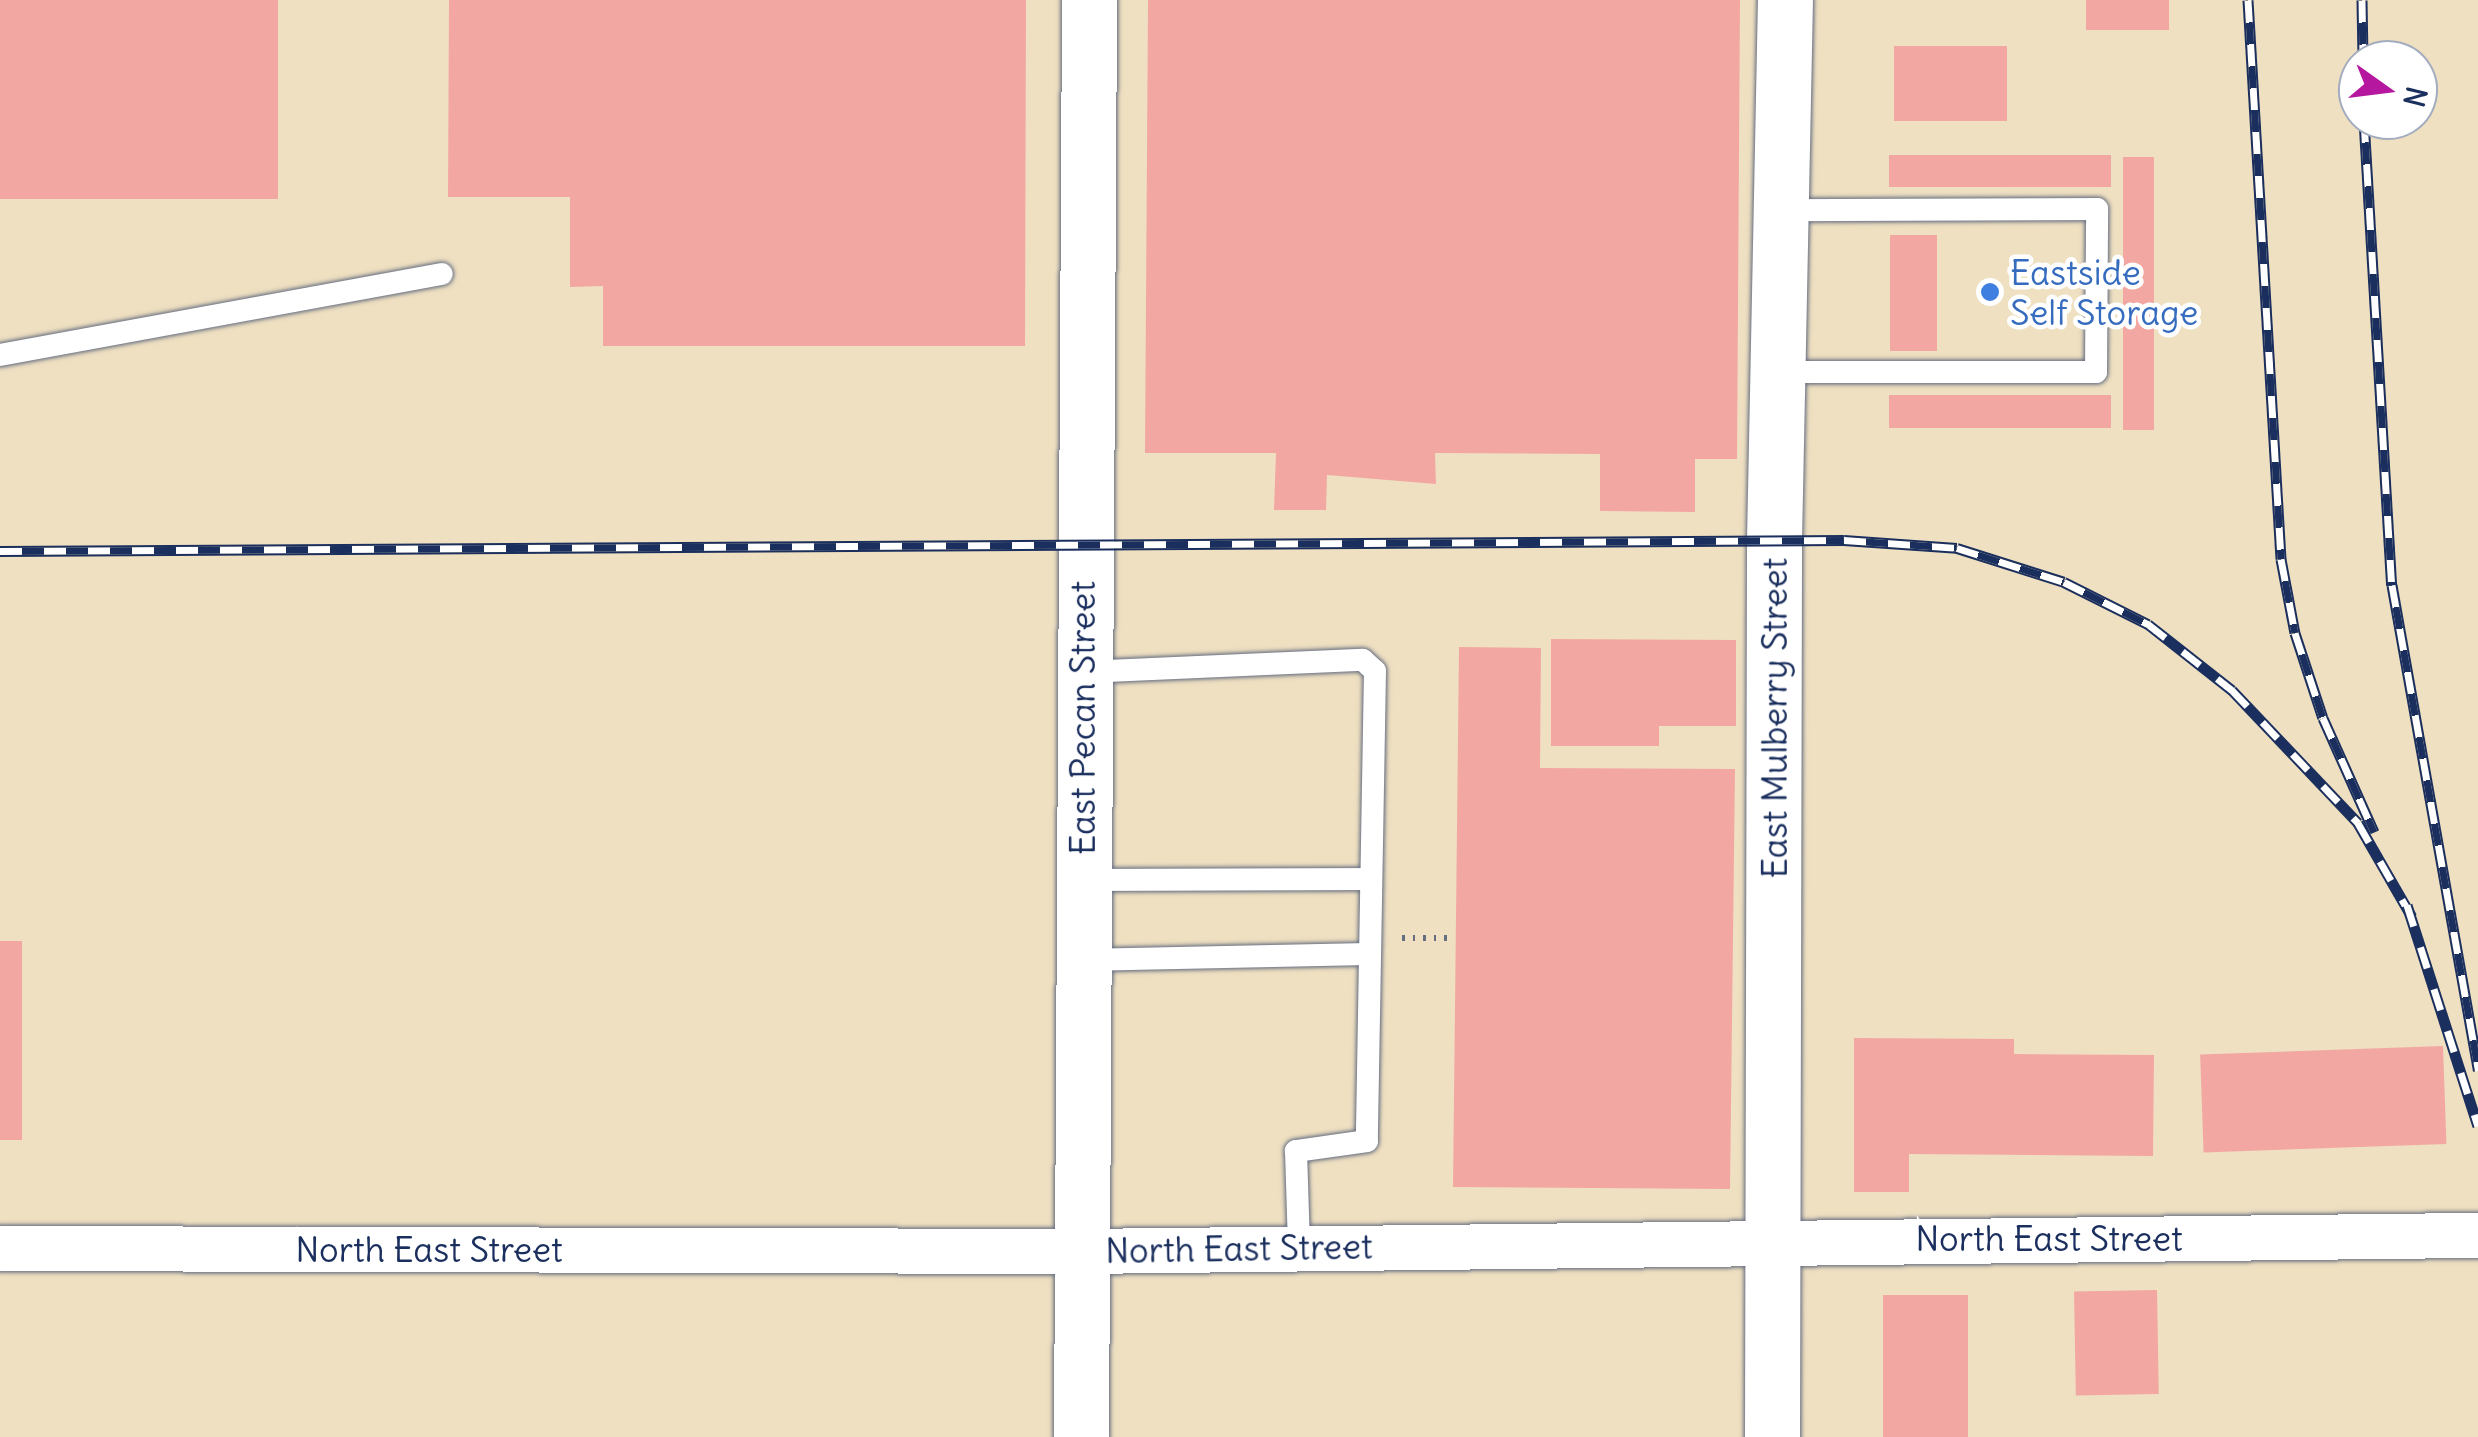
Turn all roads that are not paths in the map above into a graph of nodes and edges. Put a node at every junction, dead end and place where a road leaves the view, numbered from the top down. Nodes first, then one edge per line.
1 (1089, 0) edge
2 (1785, 0) edge
3 (1781, 210) junction
4 (442, 274) dead end
5 (0, 355) edge
6 (1778, 372) junction
7 (1083, 672) junction
8 (1369, 878) junction
9 (1081, 880) junction
10 (1369, 946) junction
11 (1081, 960) junction
12 (2478, 1235) edge
13 (1773, 1240) junction
14 (0, 1248) edge
15 (1300, 1248) junction
16 (1080, 1251) junction
17 (1081, 1437) edge
18 (1772, 1437) edge

1 - 7 street, East Pecan Street
2 - 3 street, East Mulberry Street
3 - 6 street, East Mulberry Street
3 - 6 lane
4 - 5 lane
6 - 13 street, East Mulberry Street
7 - 8 lane
7 - 9 street, East Pecan Street
8 - 9 lane
8 - 10 lane
9 - 11 street, East Pecan Street
10 - 11 lane
10 - 15 lane
11 - 16 street, East Pecan Street
12 - 13 street, North East Street
13 - 15 street, North East Street
13 - 18 street, East Mulberry Street
14 - 16 street, North East Street
15 - 16 street, North East Street
16 - 17 street, East Pecan Street

